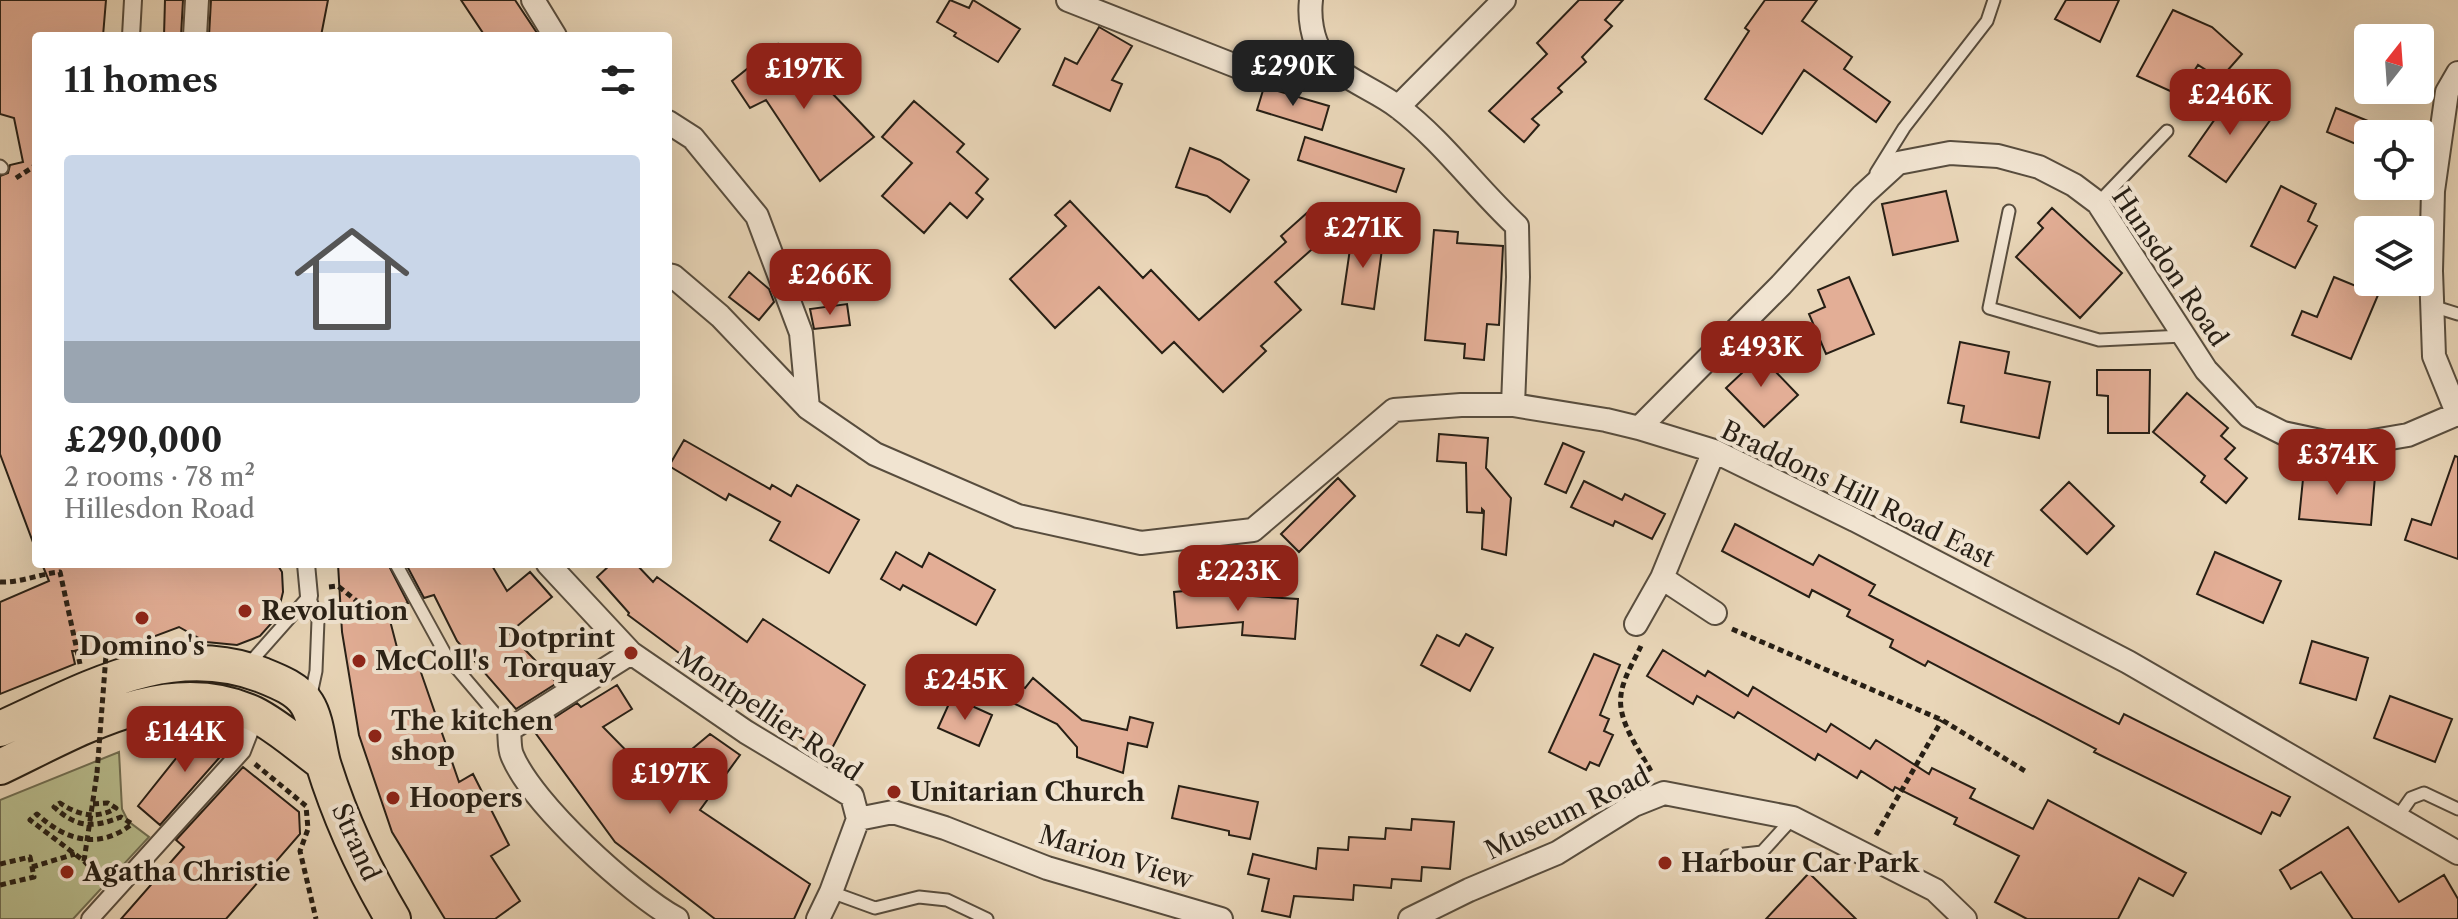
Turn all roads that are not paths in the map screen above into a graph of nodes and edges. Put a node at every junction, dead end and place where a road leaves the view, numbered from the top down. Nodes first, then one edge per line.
1 (133, 0) edge
2 (197, 0) edge
3 (533, 0) edge
4 (1068, 0) edge
5 (1311, 0) edge
6 (1504, 0) edge
7 (1994, 0) edge
8 (131, 32) edge
9 (195, 32) edge
10 (553, 32) edge
11 (1322, 53) junction
12 (2458, 73) edge
13 (1398, 107) junction
14 (672, 125) edge
15 (2167, 131) dead end
16 (1863, 195) junction
17 (2098, 203) junction
18 (2009, 211) dead end
19 (672, 276) edge
20 (2432, 306) junction
21 (2458, 314) edge
22 (2183, 336) junction
23 (1513, 405) junction
24 (808, 408) junction
25 (2458, 415) edge
26 (1639, 428) junction
27 (1714, 451) junction
28 (306, 568) edge
29 (398, 568) edge
30 (552, 568) edge
31 (1662, 578) junction
32 (308, 592) junction
33 (1715, 613) road end
34 (1636, 624) road end
35 (631, 653) junction
36 (244, 669) junction
37 (299, 713) junction
38 (256, 715) junction
39 (0, 729) edge
40 (509, 730) junction
41 (323, 763) junction
42 (0, 767) edge
43 (2458, 809) edge
44 (1793, 818) junction
45 (2397, 818) junction
46 (858, 819) junction
47 (2458, 853) edge
48 (1727, 856) dead end
49 (834, 885) junction
50 (90, 919) edge
51 (393, 919) edge
52 (677, 919) edge
53 (818, 919) edge
54 (987, 919) edge
55 (1221, 919) edge
56 (1410, 919) edge
57 (1965, 919) edge

1 - 8 street
2 - 9 street
3 - 10 street
4 - 11 street
5 - 11 street
6 - 13 street
7 - 16 lane
11 - 13 street
12 - 20 street
13 - 23 street
14 - 24 street
15 - 17 lane
16 - 17 street, Hunsdon Road
16 - 26 street, Hunsdon Road
17 - 22 street, Hunsdon Road
18 - 22 lane
19 - 24 street, Braddons Hill Road East
20 - 21 lane
20 - 25 street
22 - 25 street, Hunsdon Road
23 - 24 street, Braddons Hill Road East
23 - 26 street, Braddons Hill Road East
26 - 27 street, Braddons Hill Road East
27 - 31 street
27 - 45 street, Braddons Hill Road East
28 - 32 street
29 - 40 lane
30 - 35 street, Montpellier Road
31 - 33 street
31 - 34 street
32 - 36 lane
32 - 37 lane
35 - 40 street
35 - 46 street, Montpellier Road
36 - 37 main road
36 - 39 main road
37 - 38 lane
37 - 41 main road, Strand
38 - 41 main road
38 - 42 main road
38 - 50 street
40 - 52 street
41 - 51 main road, Strand
43 - 45 lane
44 - 48 lane
44 - 56 street, Museum Road
44 - 57 street, Museum Road
45 - 47 street, Braddons Hill Road East
46 - 49 street, Montpellier Road
46 - 55 street, Marion View
49 - 53 street, Montpellier Road
49 - 54 lane

